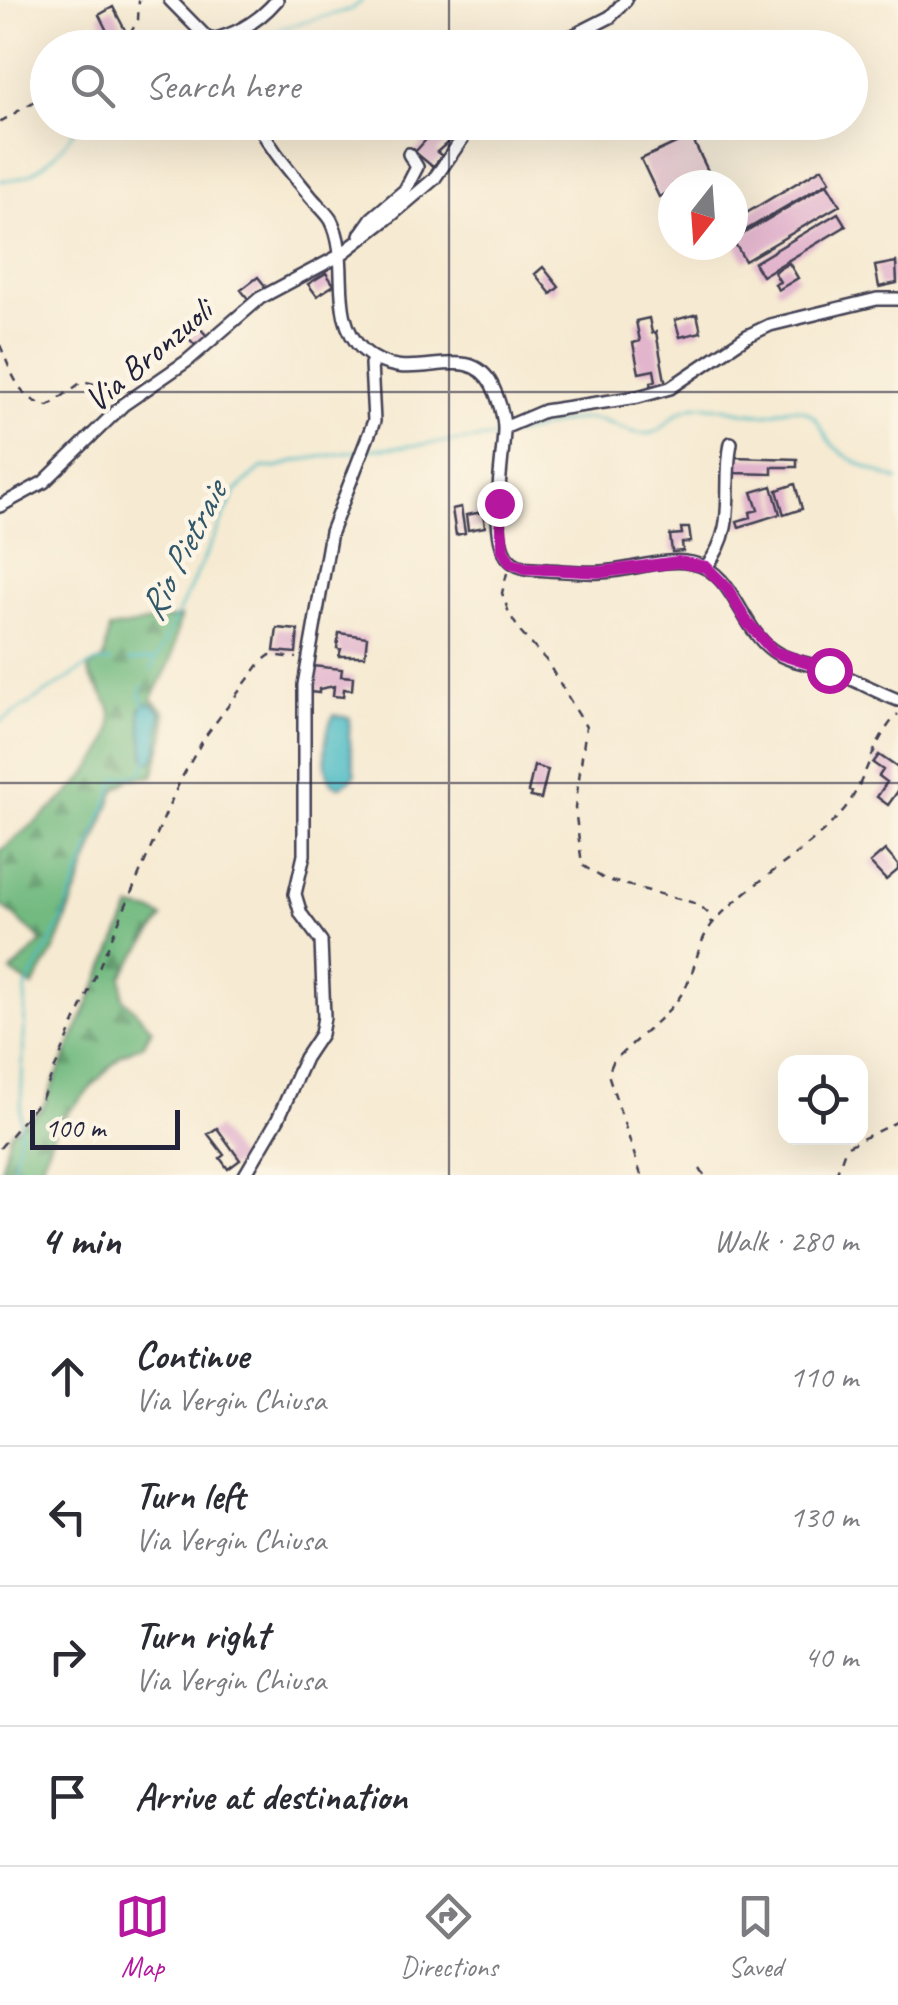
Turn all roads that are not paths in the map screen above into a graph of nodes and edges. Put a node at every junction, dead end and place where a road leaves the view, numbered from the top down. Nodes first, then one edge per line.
1 (170, 0) edge
2 (278, 0) edge
3 (626, 0) edge
4 (200, 30) edge
5 (241, 30) edge
6 (587, 30) edge
7 (270, 140) edge
8 (461, 140) edge
9 (409, 154) dead end
10 (361, 239) junction
11 (339, 256) junction
12 (898, 299) edge
13 (374, 359) junction
14 (504, 428) junction
15 (731, 443) dead end
16 (0, 506) edge
17 (706, 567) junction
18 (898, 700) edge
19 (245, 1175) edge

1 - 4 street
2 - 5 street
3 - 6 street
7 - 11 street
8 - 10 street
9 - 10 street
10 - 11 street, Via Bronzuoli
11 - 13 street
11 - 16 street, Via Bronzuoli
12 - 14 street
13 - 14 street
13 - 19 street
14 - 17 street
15 - 17 street
17 - 18 street

